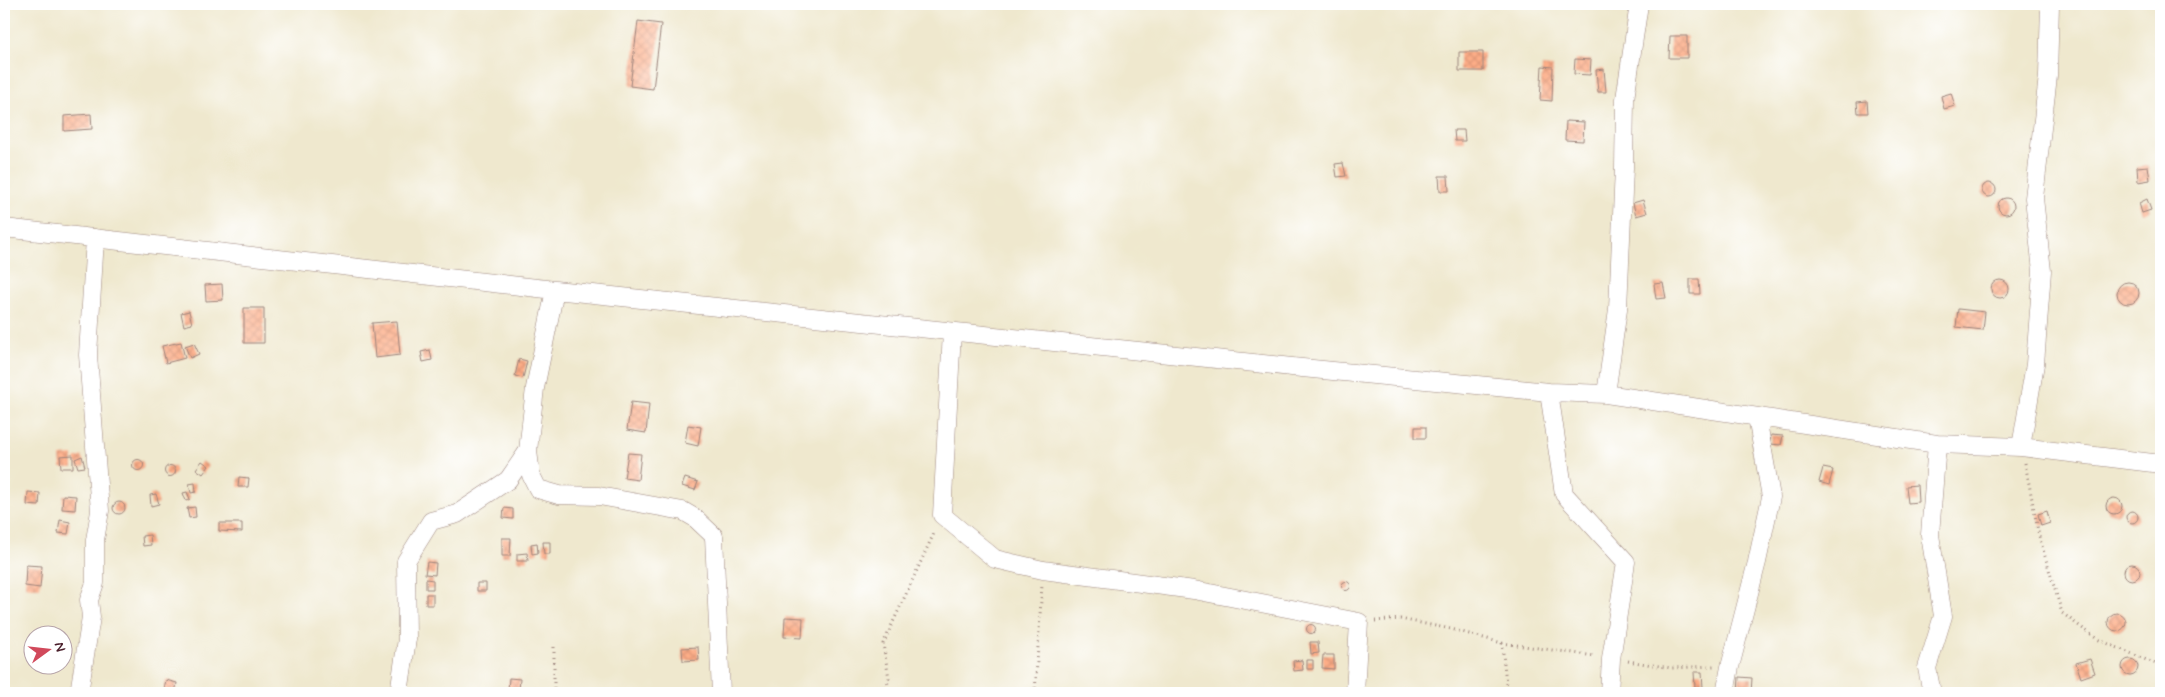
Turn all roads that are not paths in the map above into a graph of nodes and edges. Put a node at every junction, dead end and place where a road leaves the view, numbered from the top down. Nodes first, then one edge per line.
1 (1639, 4) edge
2 (2050, 4) edge
3 (4, 228) edge
4 (95, 238) junction
5 (555, 290) junction
6 (952, 332) junction
7 (1549, 392) junction
8 (1606, 394) junction
9 (1757, 417) junction
10 (1937, 444) junction
11 (2021, 447) junction
12 (528, 451) junction
13 (2161, 464) edge
14 (79, 693) edge
15 (399, 693) edge
16 (721, 693) edge
17 (1355, 693) edge
18 (1609, 693) edge
19 (1726, 693) edge
20 (1932, 693) edge

1 - 8 street
2 - 11 street
3 - 4 street
4 - 5 street
4 - 14 street
5 - 6 street
5 - 12 street
6 - 7 street
6 - 17 street
7 - 8 street
7 - 18 street
8 - 9 street
9 - 10 street
9 - 19 street
10 - 11 street
10 - 20 street
11 - 13 street
12 - 15 street
12 - 16 street

